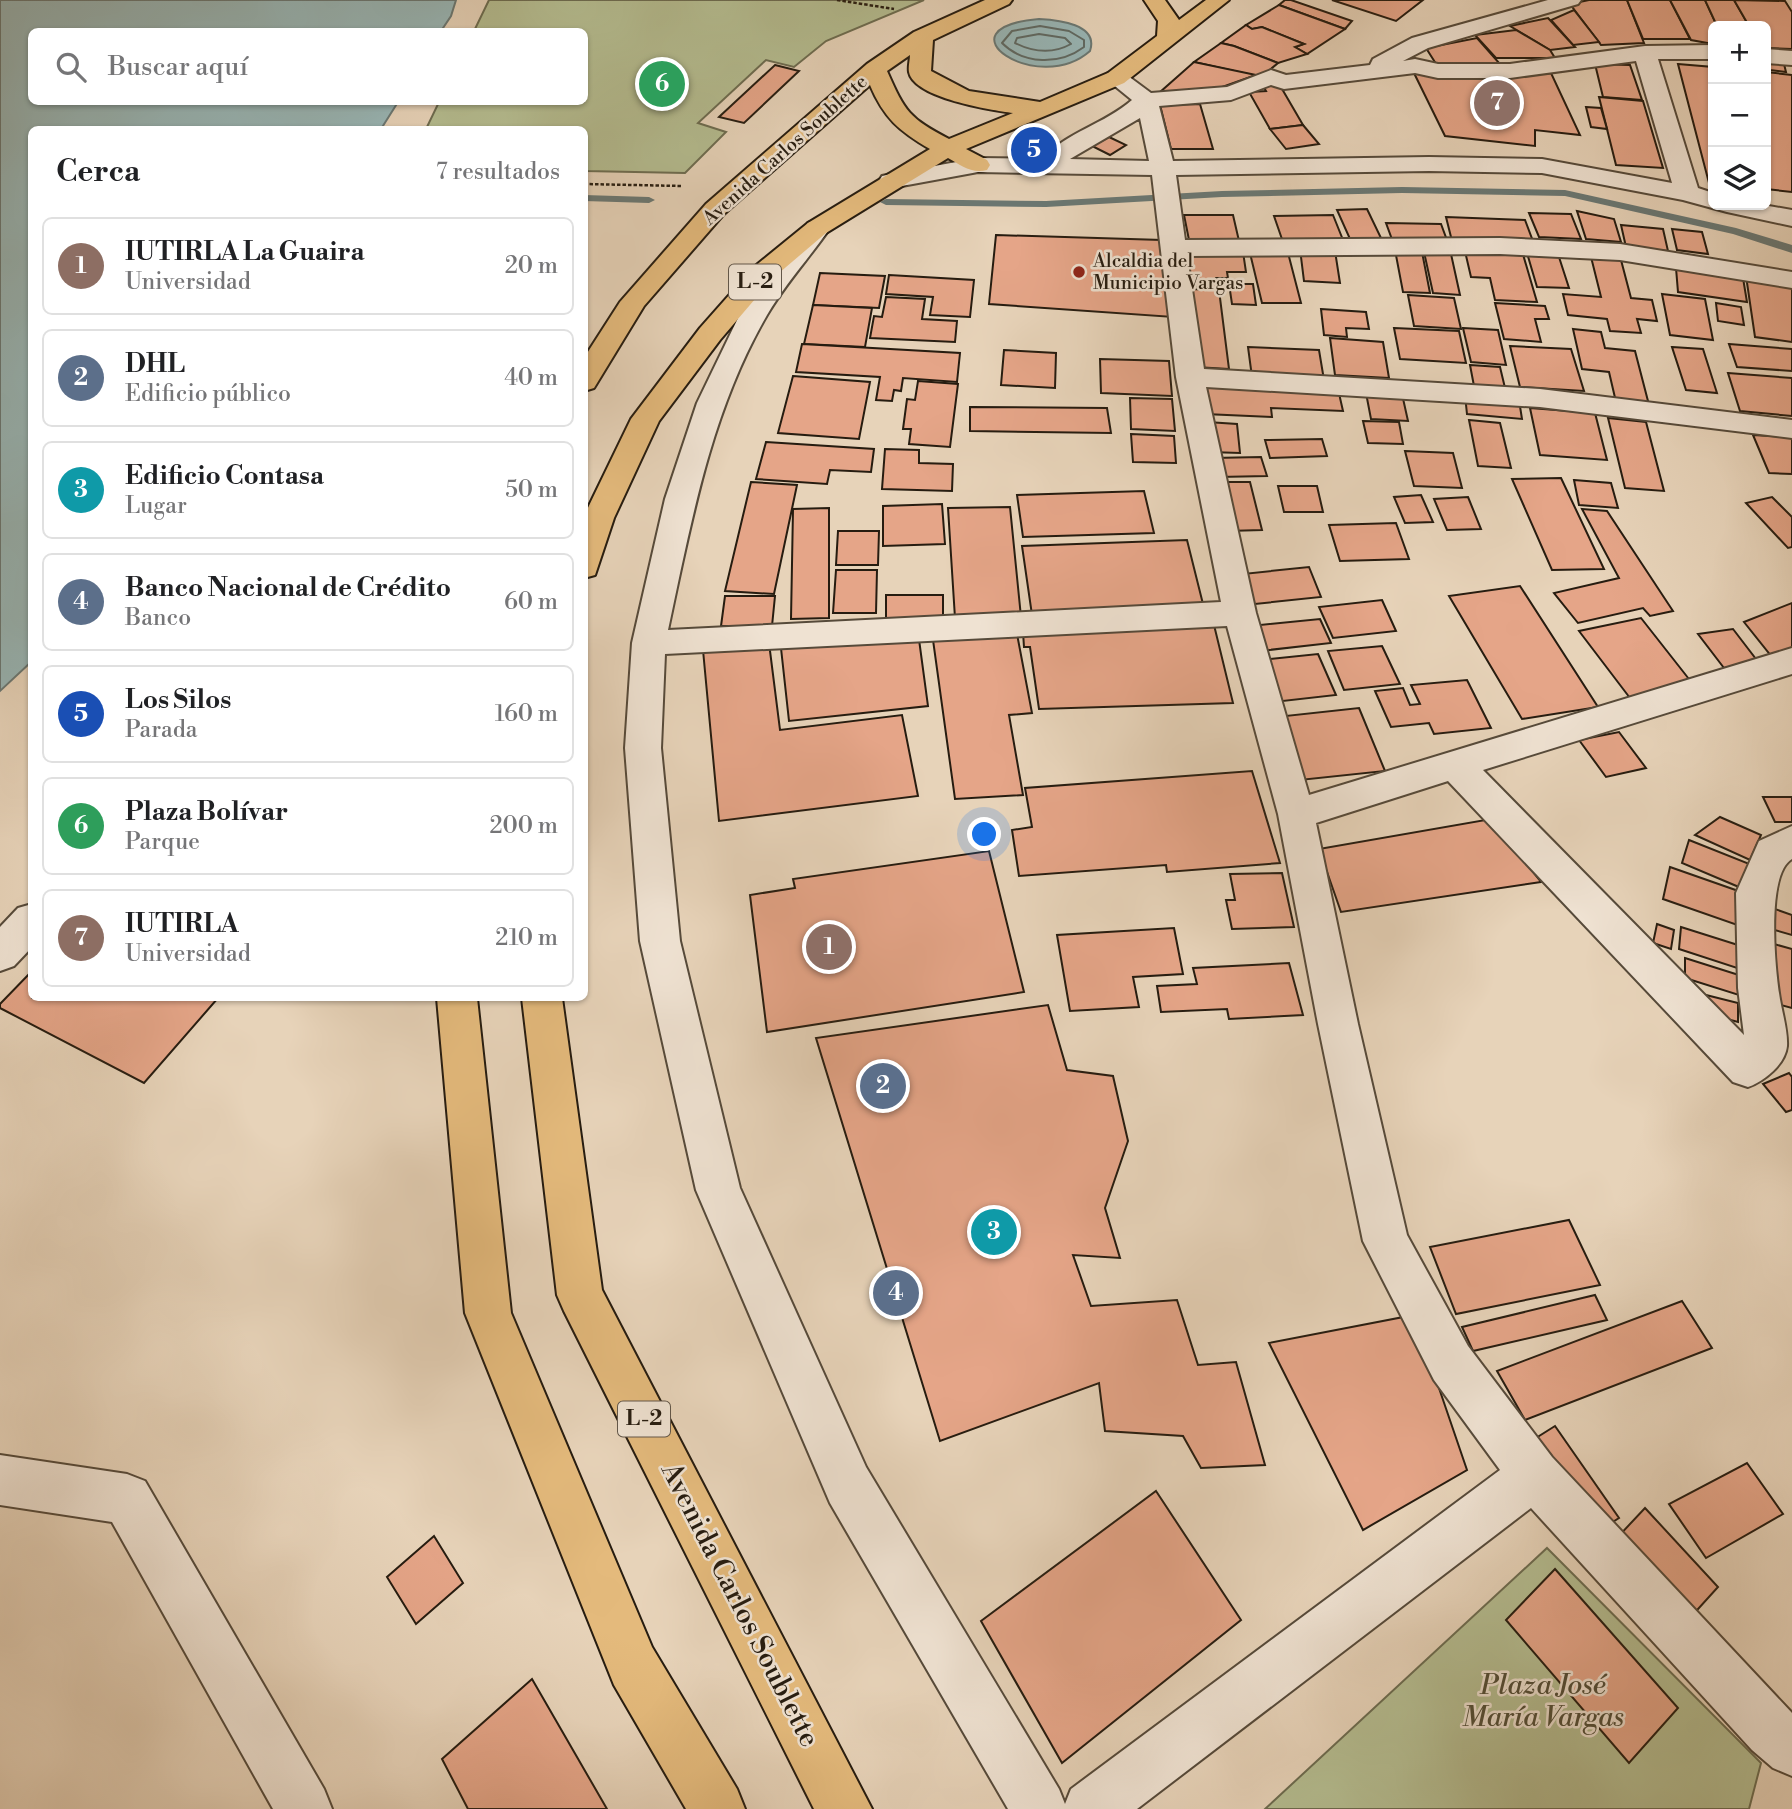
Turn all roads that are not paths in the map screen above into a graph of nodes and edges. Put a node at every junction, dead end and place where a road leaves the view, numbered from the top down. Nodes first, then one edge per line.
1 (1002, 0) edge
2 (1154, 0) edge
3 (1219, 0) edge
4 (1571, 0) edge
5 (922, 37) junction
6 (1168, 40) junction
7 (1708, 52) edge
8 (1645, 53) junction
9 (1771, 56) edge
10 (1792, 58) edge
11 (875, 69) junction
12 (1370, 69) junction
13 (1116, 78) junction
14 (1146, 100) junction
15 (1040, 108) junction
16 (946, 149) junction
17 (978, 165) junction
18 (1051, 166) junction
19 (1164, 177) junction
20 (891, 181) junction
21 (1687, 193) junction
22 (1708, 199) edge
23 (1735, 210) edge
24 (817, 228) junction
25 (1171, 237) junction
26 (1787, 244) edge
27 (588, 375) edge
28 (1190, 377) junction
29 (1792, 429) edge
30 (588, 554) edge
31 (1240, 613) junction
32 (649, 643) junction
33 (1792, 661) edge
34 (1455, 765) junction
35 (1296, 814) junction
36 (1792, 841) edge
37 (28, 924) edge
38 (0, 954) edge
39 (457, 1001) edge
40 (542, 1001) edge
41 (1534, 1475) junction
42 (0, 1480) edge
43 (1792, 1749) edge
44 (304, 1809) edge
45 (717, 1809) edge
46 (844, 1809) edge
47 (1039, 1809) edge
48 (1091, 1809) edge

1 - 5 main road, Avenida Carlos Soublette
2 - 6 main road
3 - 6 main road, L-2
4 - 12 street
5 - 11 main road, Avenida Carlos Soublette
5 - 15 main road, L-2
6 - 13 main road, L-2
7 - 8 street
8 - 12 street
8 - 21 street
9 - 10 street
11 - 16 main road
11 - 27 main road, Avenida Carlos Soublette
12 - 14 street
13 - 14 street
13 - 15 main road, L-2
14 - 18 street
14 - 19 street
15 - 16 main road, L-2
16 - 17 main road
16 - 20 main road, L-2
17 - 18 street
17 - 20 street
18 - 19 street
19 - 21 street
19 - 25 street
20 - 24 main road, L-2
21 - 22 street
23 - 26 street
24 - 30 main road, L-2
24 - 32 street
25 - 26 street
25 - 28 street
28 - 29 street
28 - 31 street
31 - 32 street
31 - 35 street
32 - 47 street
33 - 34 street
34 - 35 street
34 - 36 street
35 - 41 street
37 - 38 street
39 - 45 main road
40 - 46 main road, Avenida Carlos Soublette / L-2
41 - 43 street
41 - 48 street
42 - 44 street

